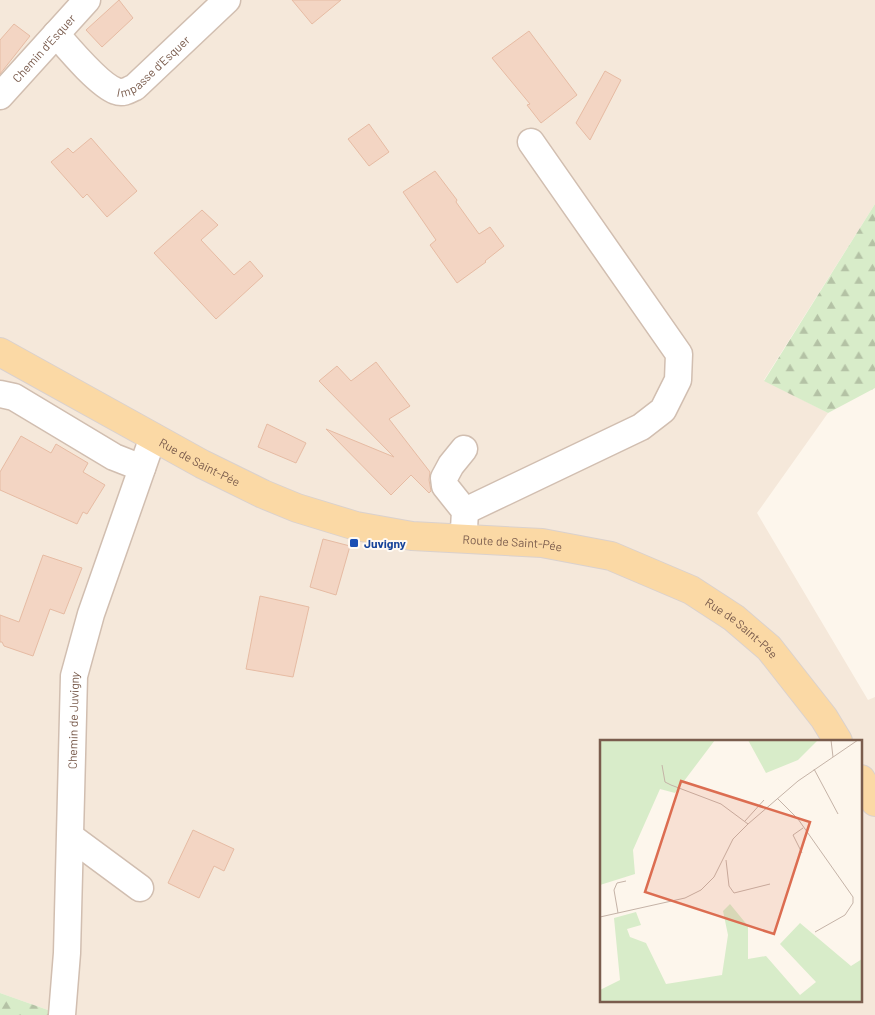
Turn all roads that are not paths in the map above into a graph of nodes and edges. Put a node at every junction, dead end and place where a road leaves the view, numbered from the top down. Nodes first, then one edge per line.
1 (87, 0) edge
2 (227, 0) edge
3 (56, 34) junction
4 (0, 96) edge
5 (531, 142) dead end
6 (0, 352) edge
7 (0, 394) edge
8 (153, 438) junction
9 (464, 450) dead end
10 (142, 468) junction
11 (465, 512) junction
12 (412, 536) joint
13 (464, 539) junction
14 (611, 556) joint
15 (837, 740) edge
16 (862, 781) edge
17 (875, 802) edge
18 (71, 837) junction
19 (140, 888) dead end
20 (62, 1015) edge

1 - 3 street, Chemin d'Esquer
2 - 3 street, Impasse d'Esquer
3 - 4 street, Chemin d'Esquer
5 - 11 street
6 - 8 main road, Rue de Saint-Pée
7 - 10 street
8 - 10 street, Chemin de Juvigny
8 - 12 main road, Rue de Saint-Pée
9 - 11 street
10 - 18 street, Chemin de Juvigny
11 - 13 street
12 - 13 main road, Route de Saint-Pée
13 - 14 main road, Route de Saint-Pée
14 - 15 main road, Rue de Saint-Pée
16 - 17 main road
18 - 19 street
18 - 20 street, Chemin de Juvigny

